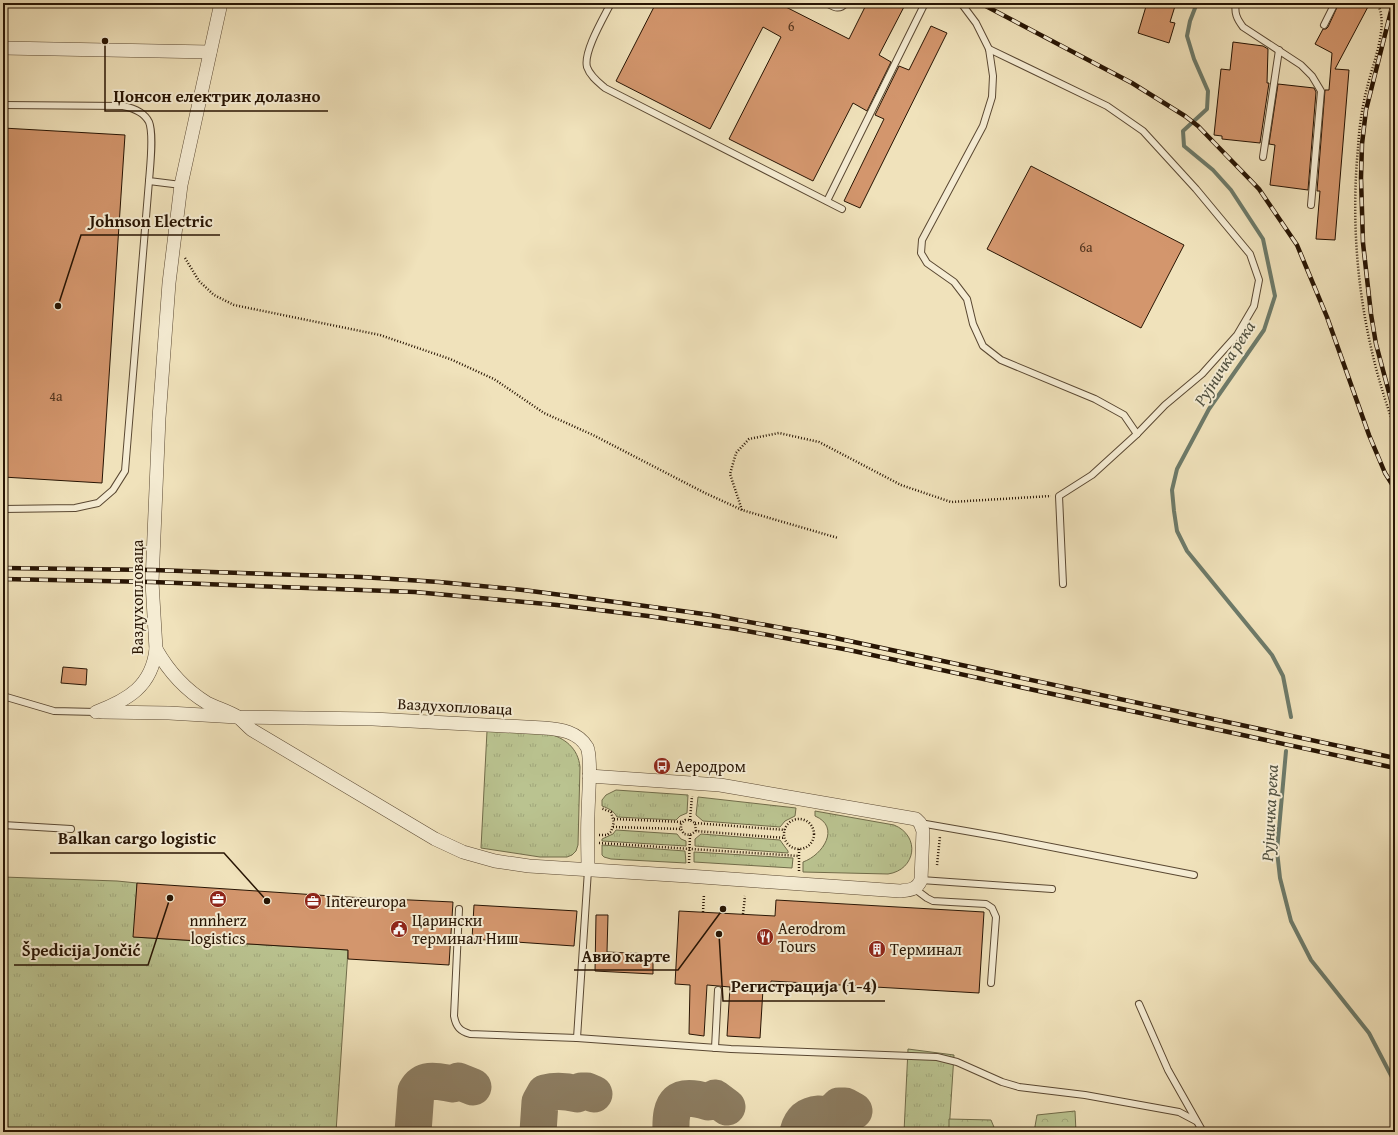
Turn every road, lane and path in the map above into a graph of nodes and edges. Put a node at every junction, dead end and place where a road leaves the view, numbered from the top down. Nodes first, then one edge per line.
1 (221, 3) edge
2 (610, 3) edge
3 (826, 3) edge
4 (846, 3) edge
5 (925, 3) edge
6 (961, 3) edge
7 (1236, 3) edge
8 (1335, 3) edge
9 (1378, 3) edge
10 (1324, 25) dead end
11 (3, 48) edge
12 (989, 49) junction
13 (1279, 50) junction
14 (210, 52) junction
15 (3, 105) edge
16 (1263, 157) dead end
17 (149, 181) junction
18 (182, 185) junction
19 (827, 201) junction
20 (1311, 206) dead end
21 (842, 208) dead end
22 (184, 257) dead end
23 (1395, 428) edge
24 (1137, 434) junction
25 (1059, 496) junction
26 (3, 509) edge
27 (742, 510) junction
28 (838, 538) dead end
29 (1063, 584) dead end
30 (156, 650) junction
31 (3, 696) edge
32 (96, 712) junction
33 (238, 717) junction
34 (589, 776) junction
35 (692, 792) dead end
36 (599, 808) dead end
37 (614, 819) junction
38 (690, 820) junction
39 (683, 822) junction
40 (695, 823) junction
41 (920, 823) junction
42 (3, 825) edge
43 (613, 827) junction
44 (71, 829) dead end
45 (681, 829) junction
46 (785, 830) junction
47 (696, 831) junction
48 (936, 834) dead end
49 (598, 835) dead end
50 (690, 835) junction
51 (784, 838) junction
52 (598, 843) dead end
53 (690, 849) junction
54 (799, 850) junction
55 (799, 856) junction
56 (937, 865) dead end
57 (689, 866) dead end
58 (588, 870) junction
59 (798, 873) dead end
60 (1194, 876) dead end
61 (918, 884) junction
62 (1052, 889) dead end
63 (704, 894) dead end
64 (745, 896) dead end
65 (459, 909) dead end
66 (703, 912) dead end
67 (744, 914) dead end
68 (991, 983) dead end
69 (718, 990) dead end
70 (1140, 1004) dead end
71 (576, 1038) junction
72 (715, 1048) junction
73 (1196, 1121) junction
74 (1203, 1132) edge

1 - 14 street, Ваздухопловаца
2 - 19 lane
3 - 4 lane
5 - 19 lane
6 - 12 lane
7 - 13 lane
8 - 10 lane
9 - 23 path
11 - 14 street
12 - 24 lane
12 - 24 lane
13 - 16 lane
13 - 20 lane
14 - 18 street, Ваздухопловаца
15 - 17 lane
17 - 18 lane
17 - 26 lane
18 - 30 street, Ваздухопловаца
19 - 21 lane
22 - 27 path
24 - 25 lane
25 - 27 path
25 - 29 lane
27 - 28 path
30 - 32 street, Ваздухопловаца
30 - 33 street
31 - 32 lane
32 - 33 street, Ваздухопловаца
33 - 34 street, Ваздухопловаца
33 - 58 street
34 - 41 street
34 - 58 street, Ваздухопловаца
35 - 38 path
36 - 37 path
37 - 39 path
37 - 43 path
38 - 39 path
38 - 40 path
39 - 45 path
40 - 46 path
40 - 47 path
41 - 60 lane
41 - 61 street
42 - 44 lane
43 - 45 path
43 - 49 path
45 - 50 path
46 - 51 path
46 - 54 path
47 - 50 path
47 - 51 path
48 - 56 path
50 - 53 path
51 - 54 path
52 - 53 path
53 - 55 path
53 - 57 path
54 - 55 path
55 - 59 path
58 - 61 street
58 - 71 lane
61 - 62 lane
61 - 68 lane
63 - 66 path
64 - 67 path
65 - 71 lane
69 - 72 lane
70 - 73 lane
71 - 72 lane
72 - 73 lane
73 - 74 lane

